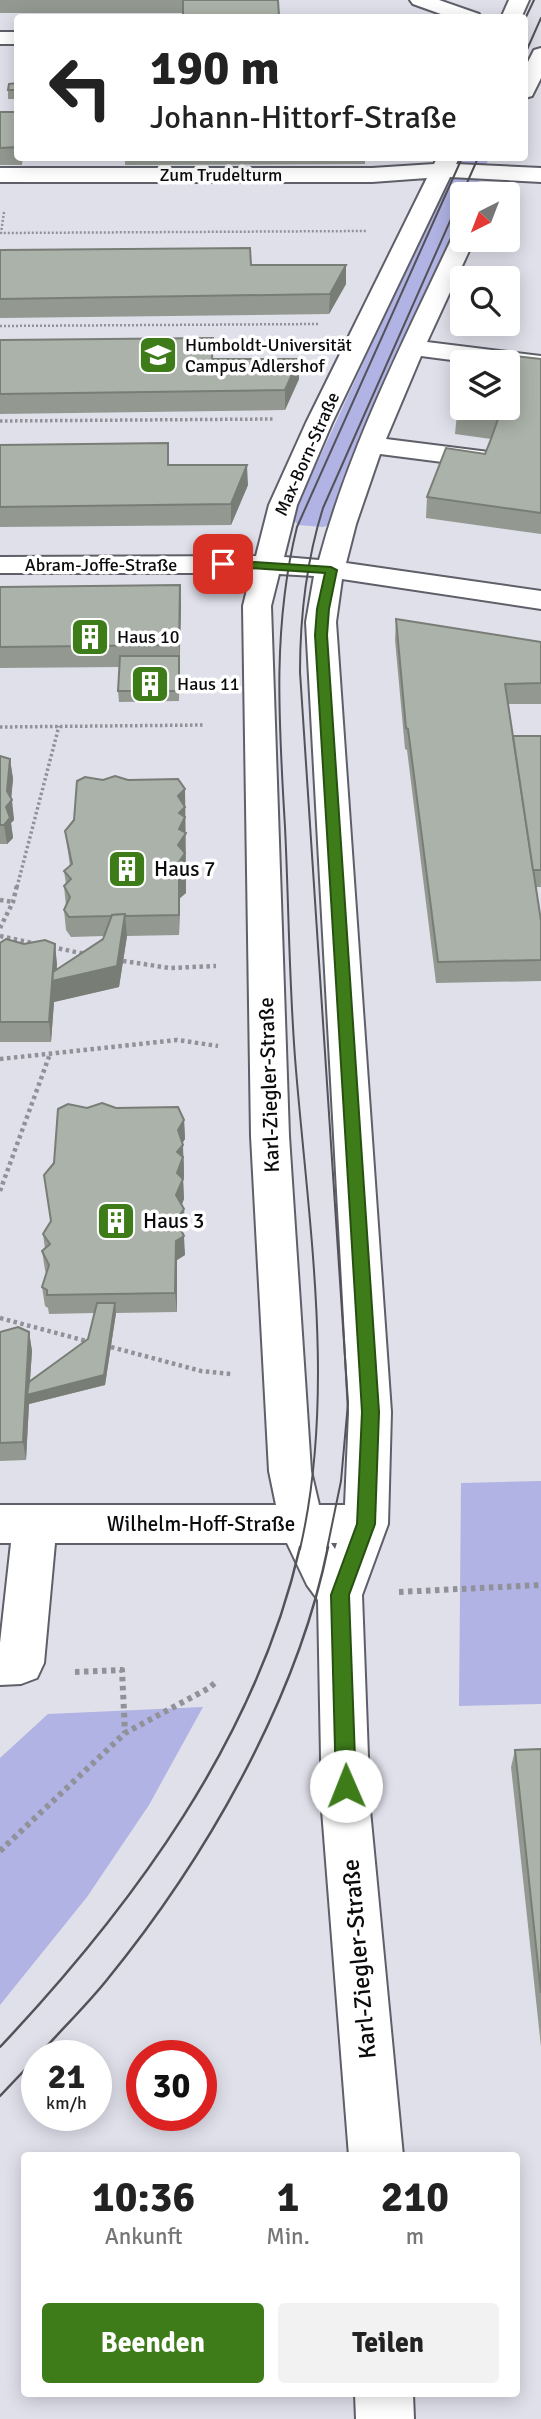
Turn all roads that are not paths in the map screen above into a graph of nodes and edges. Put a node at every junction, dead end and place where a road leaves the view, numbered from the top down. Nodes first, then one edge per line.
1 (420, 0) edge
2 (460, 14) edge
3 (538, 44) edge
4 (528, 81) edge
5 (445, 164) edge
6 (496, 165) edge
7 (70, 166) edge
8 (5, 175) edge
9 (541, 175) edge
10 (488, 182) edge
11 (457, 252) edge
12 (413, 348) junction
13 (541, 363) edge
14 (372, 444) junction
15 (489, 460) edge
16 (0, 565) edge
17 (276, 566) junction
18 (331, 570) junction
19 (541, 600) edge
20 (18, 1524) edge
21 (302, 1524) junction
22 (366, 1524) junction
23 (340, 1595) junction
24 (10, 1664) edge
25 (376, 2152) edge
26 (384, 2397) edge
27 (385, 2419) edge

1 - 2 street
3 - 4 street
5 - 6 street, Zum Trudelturm
5 - 7 street, Zum Trudelturm
5 - 17 street, Max-Born-Straße
6 - 9 street, Zum Trudelturm
6 - 10 street
7 - 8 street, Zum Trudelturm
11 - 12 street
12 - 13 street
12 - 14 street
14 - 15 street
14 - 18 street
16 - 17 street, Abram-Joffe-Straße
17 - 18 street, Abram-Joffe-Straße
17 - 21 street, Karl-Ziegler-Straße
18 - 19 street, Abram-Joffe-Straße
18 - 22 street, Karl-Ziegler-Straße
20 - 21 street, Wilhelm-Hoff-Straße
20 - 24 street, Wilhelm-Hoff-Straße
21 - 22 street, Wilhelm-Hoff-Straße
21 - 23 street, Karl-Ziegler-Straße
22 - 23 street, Karl-Ziegler-Straße
23 - 25 street, Karl-Ziegler-Straße
26 - 27 street

